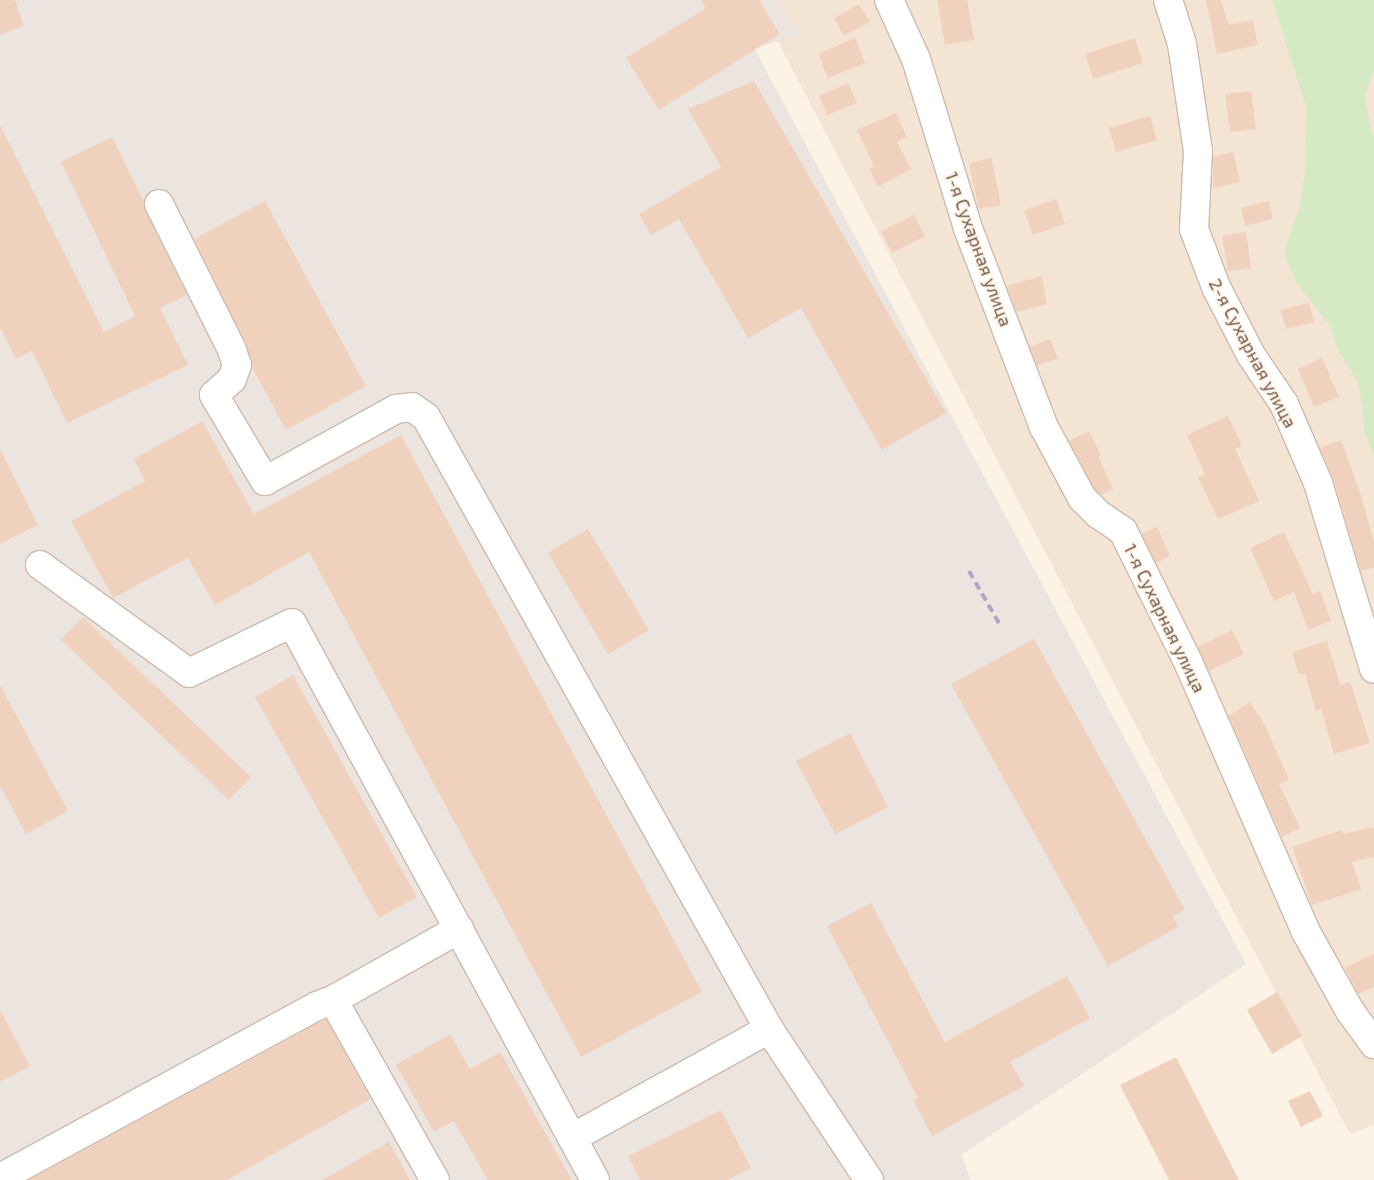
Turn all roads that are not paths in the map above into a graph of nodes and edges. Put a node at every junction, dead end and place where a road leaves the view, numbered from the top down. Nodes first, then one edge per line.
1 (890, 0) edge
2 (1168, 0) edge
3 (159, 204) dead end
4 (40, 565) dead end
5 (1374, 669) edge
6 (459, 929) junction
7 (333, 1000) junction
8 (769, 1029) junction
9 (1374, 1044) edge
10 (572, 1138) junction
11 (0, 1178) edge
12 (435, 1180) edge
13 (595, 1180) edge
14 (869, 1180) edge

1 - 9 street, 1-я Сухарная улица
2 - 5 street, 2-я Сухарная улица
3 - 8 street
4 - 6 street
6 - 7 street
6 - 10 street
7 - 11 street
7 - 12 street
8 - 10 street
8 - 14 street
10 - 13 street

